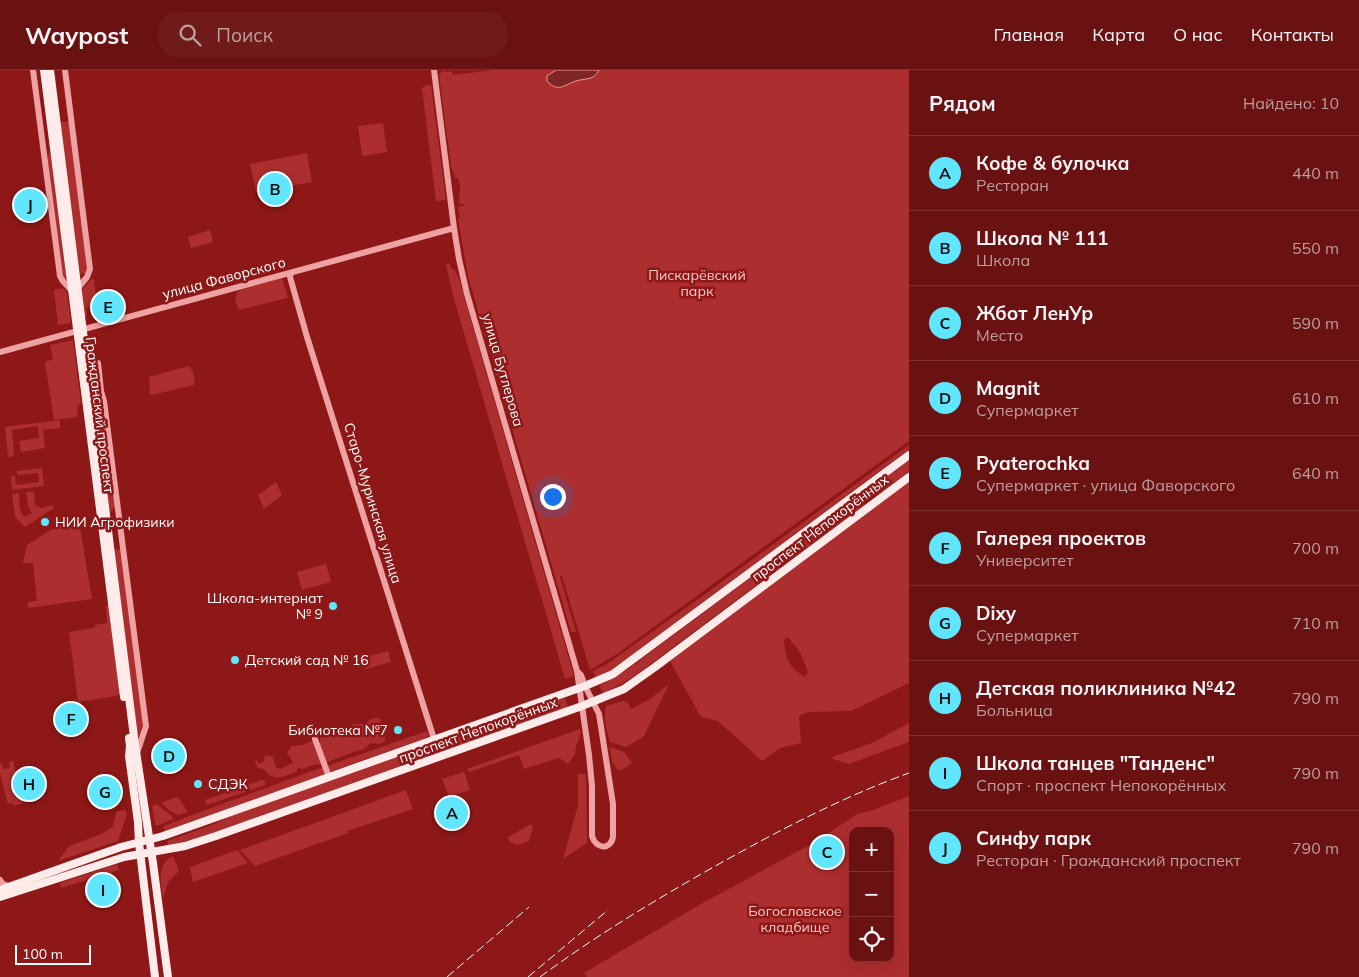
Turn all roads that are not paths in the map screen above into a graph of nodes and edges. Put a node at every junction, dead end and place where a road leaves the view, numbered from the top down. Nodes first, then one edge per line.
1 (33, 70) edge
2 (44, 70) edge
3 (50, 70) edge
4 (65, 70) edge
5 (434, 70) edge
6 (454, 228) junction
7 (291, 272) junction
8 (74, 289) junction
9 (80, 331) junction
10 (0, 352) edge
11 (88, 367) junction
12 (909, 455) edge
13 (909, 476) edge
14 (864, 488) junction
15 (874, 502) junction
16 (582, 687) junction
17 (593, 702) junction
18 (582, 706) junction
19 (315, 739) dead end
20 (434, 740) junction
21 (137, 754) junction
22 (328, 776) junction
23 (150, 840) junction
24 (139, 843) junction
25 (152, 852) junction
26 (140, 853) junction
27 (0, 880) edge
28 (9, 886) junction
29 (0, 890) edge
30 (0, 897) edge
31 (155, 977) edge
32 (168, 977) edge

1 - 8 street
2 - 8 main road, Гражданский проспект
3 - 8 main road, Гражданский проспект
4 - 8 street
5 - 6 street, улица Бутлерова
6 - 7 street, улица Фаворского
6 - 16 street, улица Бутлерова
7 - 9 street, улица Фаворского
7 - 20 street, Старо-Муринская улица
8 - 9 main road, Гражданский проспект
9 - 10 street, улица Фаворского
9 - 11 main road, Гражданский проспект
9 - 24 main road, Гражданский проспект
11 - 21 main road, Гражданский проспект
11 - 21 street, Гражданский проспект
12 - 14 main road, проспект Непокорённых
13 - 15 main road, проспект Непокорённых
14 - 15 main road
14 - 16 main road, проспект Непокорённых
15 - 17 main road, проспект Непокорённых
16 - 17 street, улица Бутлерова
16 - 18 street, улица Бутлерова
16 - 20 main road, проспект Непокорённых
17 - 18 main road, проспект Непокорённых
17 - 18 street, улица Бутлерова
18 - 25 main road, проспект Непокорённых
19 - 22 street
20 - 22 main road, проспект Непокорённых
21 - 23 main road, Гражданский проспект
22 - 23 main road, проспект Непокорённых
23 - 24 main road, проспект Непокорённых
23 - 25 main road, Гражданский проспект
24 - 26 main road, Гражданский проспект
24 - 28 main road, проспект Непокорённых
25 - 26 main road, проспект Непокорённых
25 - 32 main road, Гражданский проспект
26 - 30 main road, проспект Непокорённых
26 - 31 main road, Гражданский проспект
27 - 28 street
28 - 29 main road, проспект Непокорённых

